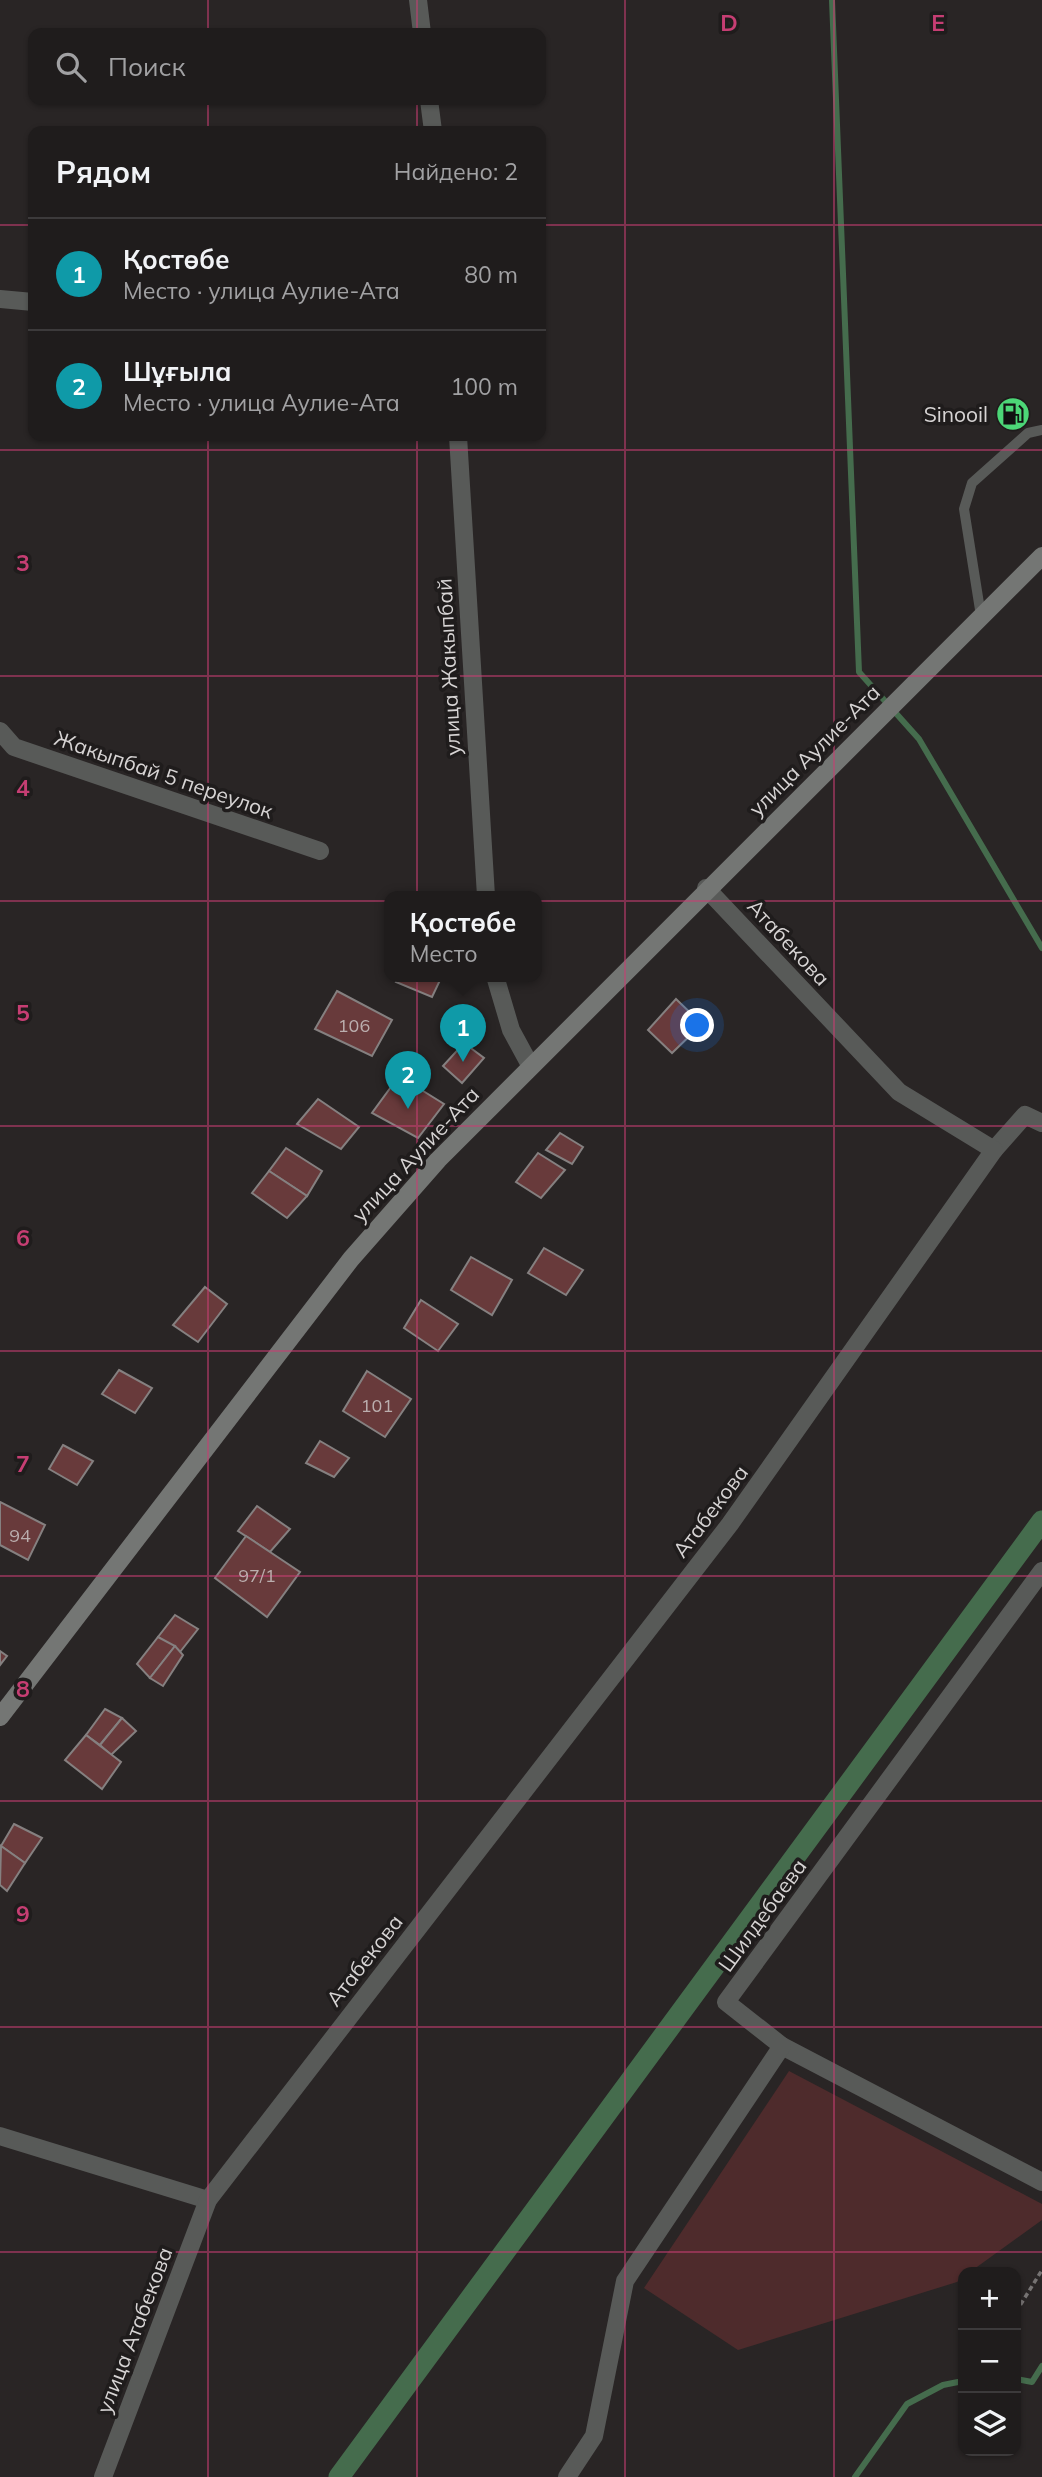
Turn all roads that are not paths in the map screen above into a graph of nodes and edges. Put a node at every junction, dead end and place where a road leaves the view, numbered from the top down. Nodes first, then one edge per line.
1 (418, 0) edge
2 (421, 28) edge
3 (430, 105) edge
4 (432, 126) edge
5 (0, 299) edge
6 (28, 302) edge
7 (1042, 430) edge
8 (458, 441) edge
9 (1042, 556) edge
10 (981, 616) junction
11 (0, 731) edge
12 (320, 851) dead end
13 (706, 888) junction
14 (486, 891) edge
15 (497, 982) edge
16 (530, 1065) junction
17 (1042, 1123) edge
18 (995, 1150) junction
19 (1042, 1571) edge
20 (0, 1717) edge
21 (782, 2046) junction
22 (0, 2136) edge
23 (1042, 2182) edge
24 (208, 2200) junction
25 (103, 2477) edge
26 (567, 2477) edge

1 - 2 street
3 - 4 street
5 - 6 street
7 - 10 lane
8 - 14 street, улица Жакыпбай
9 - 10 main road, улица Аулие-Ата
10 - 13 main road, улица Аулие-Ата
11 - 12 street, Жакыпбай 5 переулок
13 - 16 main road, улица Аулие-Ата
13 - 18 street, Атабекова
15 - 16 street
16 - 20 main road, улица Аулие-Ата
17 - 18 street
18 - 24 street, Атабекова
19 - 21 street, Шилдебаева
21 - 23 street
21 - 26 street
22 - 24 street
24 - 25 street, улица Атабекова

